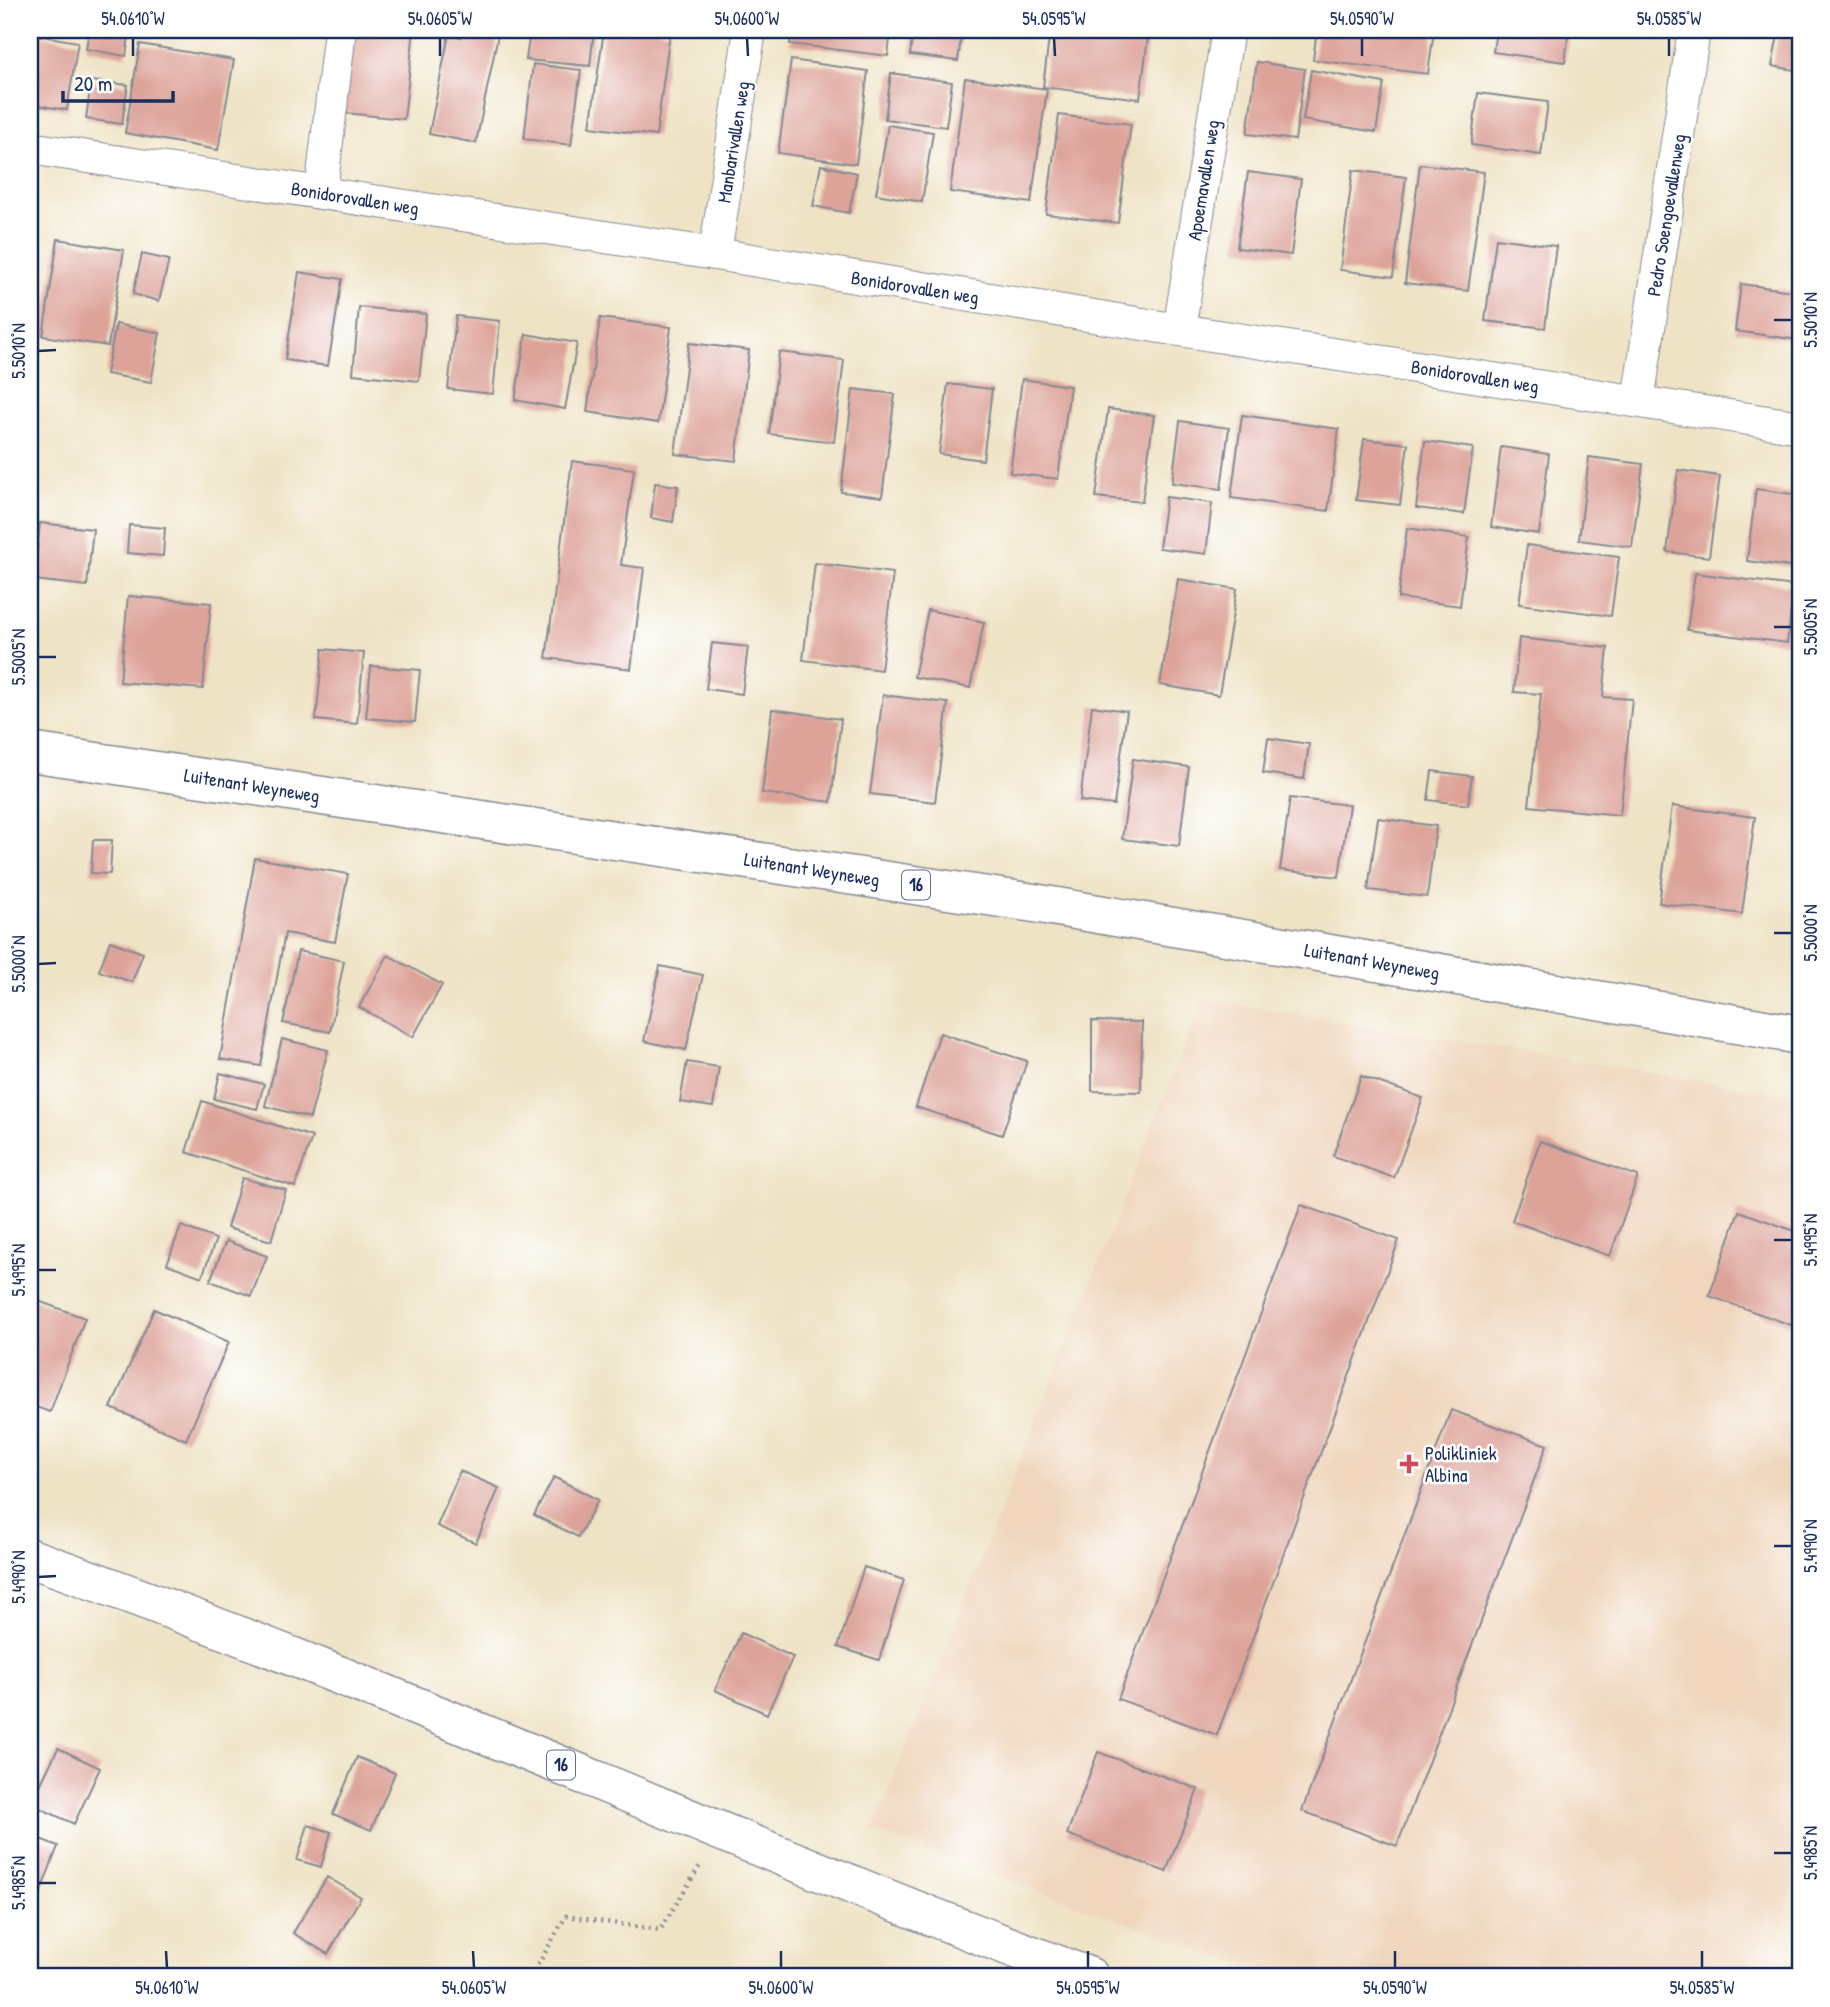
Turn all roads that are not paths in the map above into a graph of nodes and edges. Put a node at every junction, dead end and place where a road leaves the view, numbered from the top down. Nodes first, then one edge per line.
1 (340, 30) edge
2 (750, 30) edge
3 (1228, 30) edge
4 (1694, 30) edge
5 (30, 148) edge
6 (321, 192) junction
7 (715, 254) junction
8 (1179, 330) junction
9 (1638, 401) junction
10 (1800, 427) edge
11 (30, 751) edge
12 (1800, 1035) edge
13 (30, 1558) edge
14 (1090, 1977) edge

1 - 6 street
2 - 7 street, Manbarivallen weg
3 - 8 street, Apoemavallen weg
4 - 9 street, Pedro Soengoevallenweg
5 - 6 street, Bonidorovallen weg
6 - 7 street, Bonidorovallen weg
7 - 8 street, Bonidorovallen weg
8 - 9 street, Bonidorovallen weg
9 - 10 street, Bonidorovallen weg
11 - 12 main road, Luitenant Weyneweg / 16
13 - 14 main road, 16

